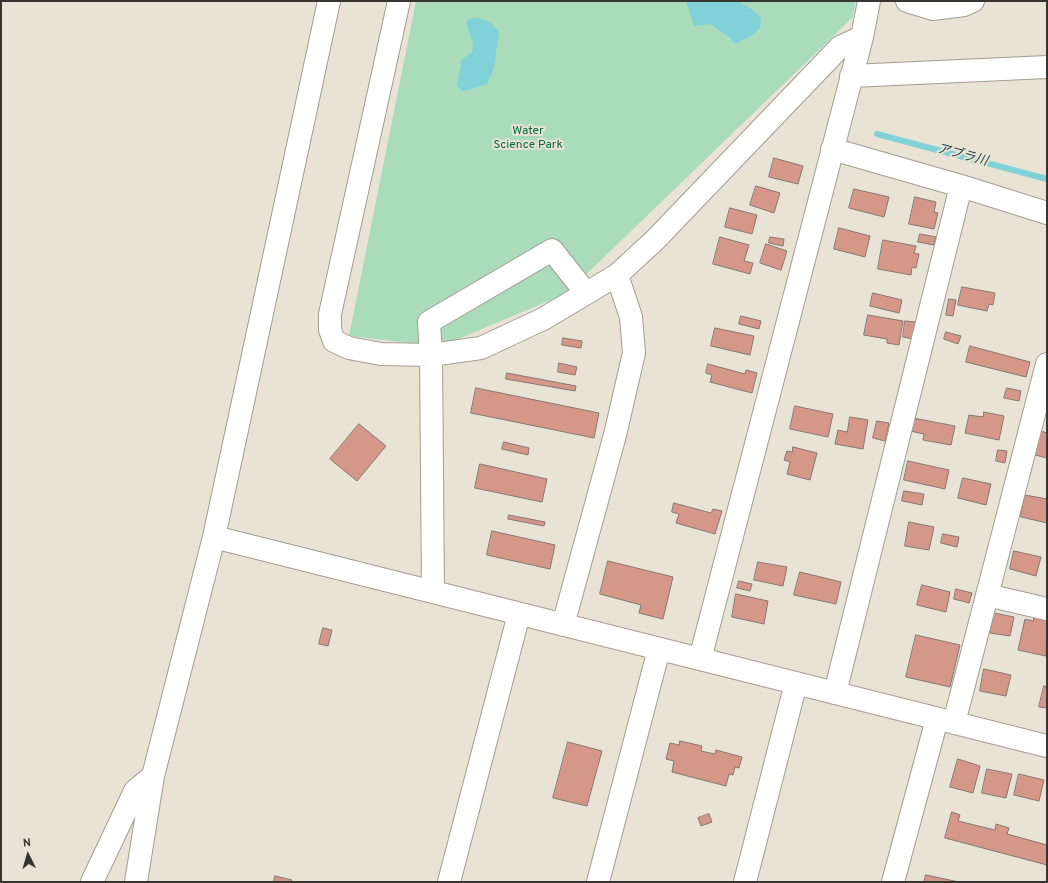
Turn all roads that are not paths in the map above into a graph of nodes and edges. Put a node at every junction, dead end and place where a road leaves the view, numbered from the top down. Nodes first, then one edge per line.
1 (329, 1) edge
2 (399, 1) edge
3 (869, 1) edge
4 (907, 1) edge
5 (973, 1) edge
6 (862, 37) junction
7 (1047, 68) edge
8 (851, 76) junction
9 (832, 149) junction
10 (961, 186) junction
11 (1047, 213) edge
12 (617, 275) junction
13 (586, 293) junction
14 (431, 355) junction
15 (1047, 364) edge
16 (214, 537) junction
17 (433, 592) junction
18 (987, 595) junction
19 (1047, 609) edge
20 (519, 614) junction
21 (563, 624) junction
22 (659, 649) junction
23 (700, 659) junction
24 (796, 683) junction
25 (835, 693) junction
26 (946, 721) junction
27 (1047, 746) edge
28 (153, 776) junction
29 (92, 882) edge
30 (136, 882) edge
31 (449, 882) edge
32 (598, 882) edge
33 (745, 882) edge
34 (893, 882) edge

1 - 16 street
2 - 14 street
3 - 6 street
4 - 5 street
6 - 8 street
6 - 12 street
7 - 8 street
8 - 9 street
9 - 10 street
9 - 23 street
10 - 11 street
10 - 25 street
12 - 13 street
12 - 21 street
13 - 14 street
13 - 14 street
14 - 17 street
15 - 18 street
16 - 17 street
16 - 28 street
17 - 20 street
18 - 19 street
18 - 26 street
20 - 21 street
20 - 31 street
21 - 22 street
22 - 23 street
22 - 32 street
23 - 24 street
24 - 25 street
24 - 33 street
25 - 26 street
26 - 27 street
26 - 34 street
28 - 29 street
28 - 30 street

